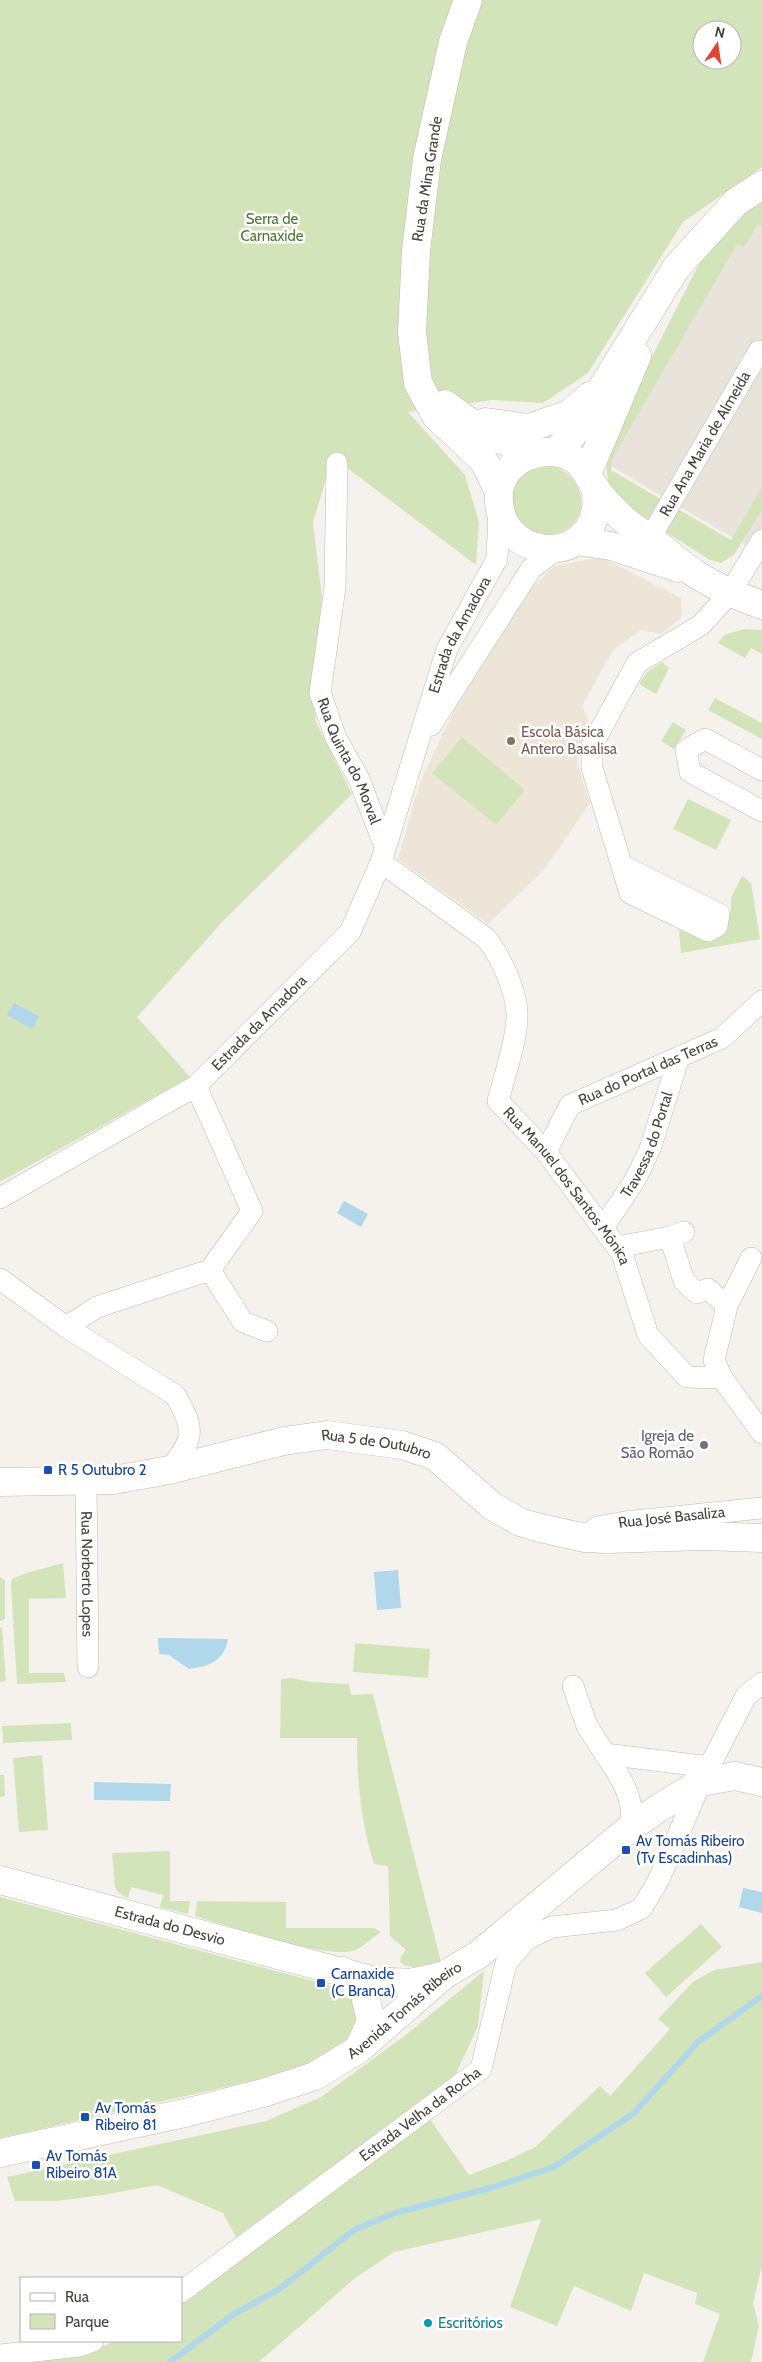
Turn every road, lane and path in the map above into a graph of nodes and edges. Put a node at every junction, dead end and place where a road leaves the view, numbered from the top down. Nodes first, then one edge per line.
1 (468, 0) edge
2 (762, 184) edge
3 (676, 268) junction
4 (412, 332) junction
5 (759, 350) dead end
6 (606, 381) junction
7 (446, 406) junction
8 (546, 452) junction
9 (337, 463) dead end
10 (592, 481) junction
11 (499, 502) junction
12 (650, 538) junction
13 (762, 540) edge
14 (567, 545) junction
15 (695, 574) junction
16 (730, 594) junction
17 (762, 605) edge
18 (412, 757) junction
19 (762, 770) edge
20 (762, 811) edge
21 (383, 855) junction
22 (623, 866) dead end
23 (762, 1001) edge
24 (679, 1057) junction
25 (196, 1086) junction
26 (546, 1152) junction
27 (0, 1198) edge
28 (603, 1228) junction
29 (617, 1247) junction
30 (751, 1258) dead end
31 (210, 1270) junction
32 (0, 1279) edge
33 (726, 1306) junction
34 (66, 1328) junction
35 (267, 1332) dead end
36 (722, 1378) junction
37 (762, 1433) edge
38 (169, 1470) junction
39 (86, 1480) junction
40 (0, 1482) edge
41 (762, 1508) edge
42 (585, 1538) junction
43 (762, 1538) edge
44 (88, 1667) dead end
45 (762, 1683) edge
46 (573, 1686) dead end
47 (605, 1754) junction
48 (706, 1774) junction
49 (762, 1782) edge
50 (630, 1828) junction
51 (0, 1880) edge
52 (342, 1970) junction
53 (444, 1975) junction
54 (359, 2049) junction
55 (0, 2153) edge
56 (182, 2291) edge
57 (90, 2342) edge
58 (0, 2355) edge

1 - 4 street, Rua da Mina Grande
2 - 3 street
3 - 6 street
3 - 10 street
4 - 7 street, Rua da Mina Grande
4 - 11 street, Rua da Mina Grande
5 - 12 street, Rua Ana Maria de Almeida
6 - 7 street
6 - 8 street
7 - 8 street
8 - 10 street
8 - 11 street
9 - 21 street, Rua Quinta do Morval
10 - 12 street
10 - 14 street
11 - 14 street
11 - 18 street, Estrada da Amadora
12 - 15 street
13 - 16 street
14 - 15 street
14 - 18 street, Estrada da Amadora
15 - 16 street
16 - 17 street
16 - 22 street
18 - 21 street, Estrada da Amadora
19 - 20 street
21 - 25 street, Estrada da Amadora
21 - 26 street, Rua Manuel dos Santos Mónica
23 - 24 street, Rua do Portal das Terras
24 - 26 street, Rua do Portal das Terras
24 - 28 street, Travessa do Portal
25 - 27 street, Estrada da Amadora
25 - 31 street
26 - 28 street, Rua Manuel dos Santos Mónica
28 - 29 street, Rua Manuel dos Santos Mónica
29 - 33 street
29 - 36 street, Rua Manuel dos Santos Mónica
30 - 33 street
31 - 34 street
31 - 35 street
32 - 34 street
33 - 36 street
34 - 38 street
36 - 37 street
38 - 39 street, Rua 5 de Outubro
38 - 42 street, Rua 5 de Outubro
39 - 40 street, Rua 5 de Outubro
39 - 44 street, Rua Norberto Lopes
41 - 42 street, Rua José Basaliza
42 - 43 street, Rua 5 de Outubro
45 - 48 street, Estrada Velha da Rocha
46 - 47 street
47 - 48 street
47 - 50 street
48 - 49 street, Avenida Tomás Ribeiro
48 - 50 street, Avenida Tomás Ribeiro
48 - 56 street, Estrada Velha da Rocha
50 - 53 street, Avenida Tomás Ribeiro
51 - 52 street, Estrada do Desvio
52 - 53 street, Estrada do Desvio
52 - 54 street, Estrada do Desvio
53 - 54 street, Avenida Tomás Ribeiro
54 - 55 street, Avenida Tomás Ribeiro
57 - 58 street

